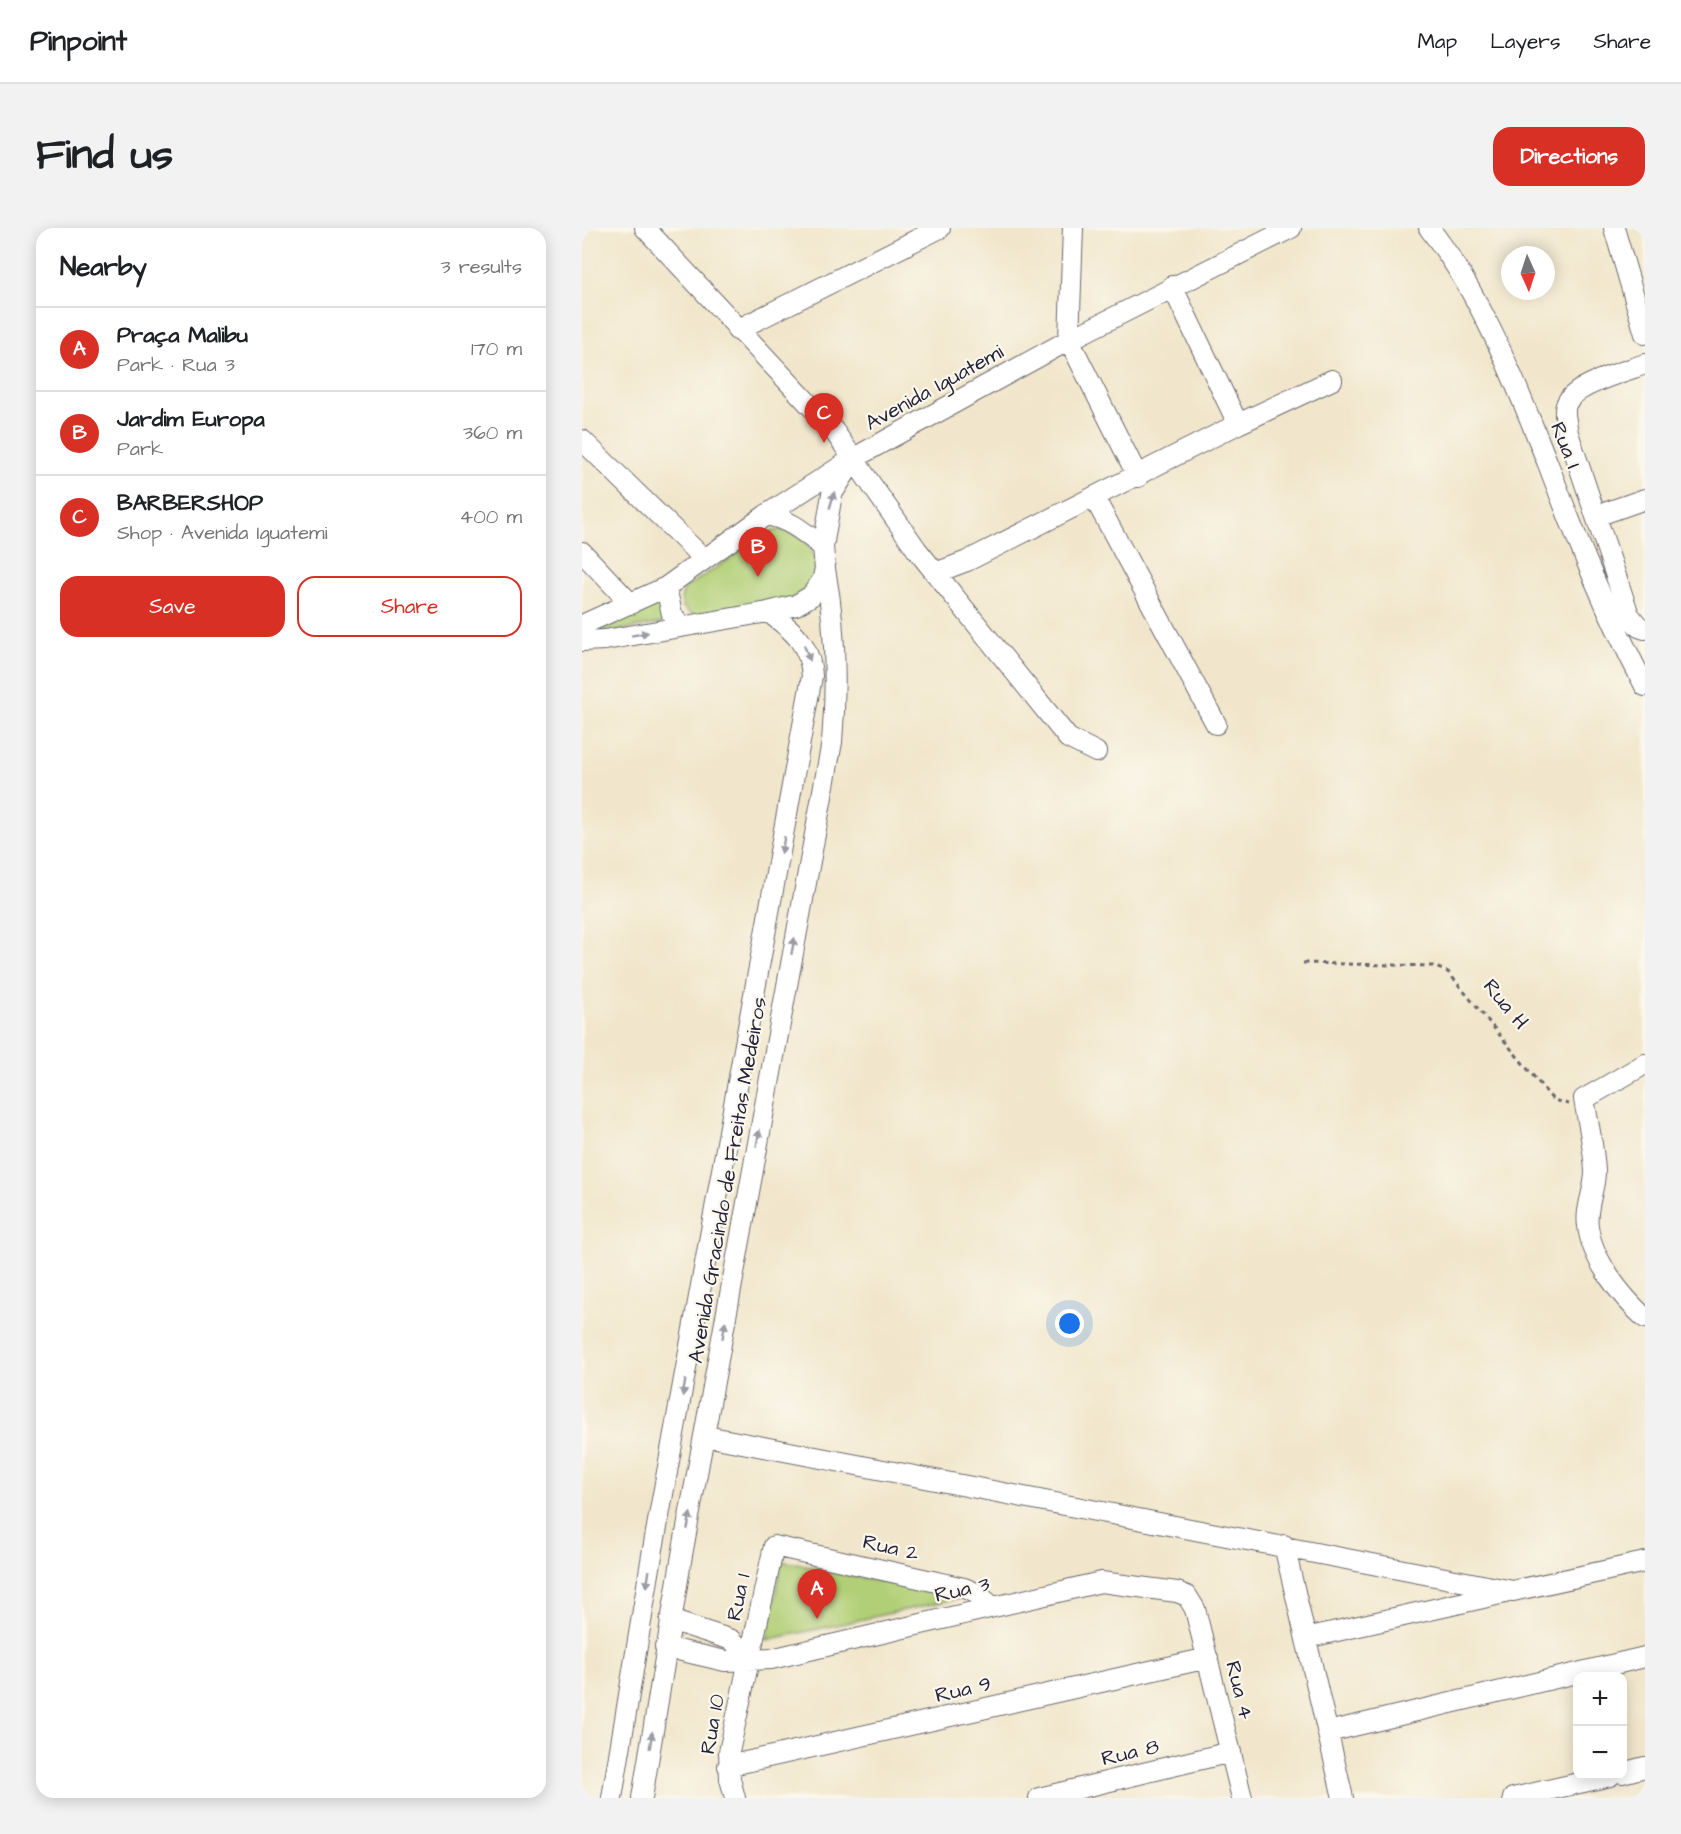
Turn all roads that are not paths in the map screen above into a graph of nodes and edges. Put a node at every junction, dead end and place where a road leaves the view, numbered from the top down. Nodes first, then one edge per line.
1 (645, 228) edge
2 (940, 228) edge
3 (1073, 228) edge
4 (1291, 228) edge
5 (1429, 228) edge
6 (1614, 228) edge
7 (1172, 286) junction
8 (737, 330) junction
9 (1645, 334) edge
10 (1069, 340) junction
11 (1645, 364) edge
12 (1332, 380) dead end
13 (1238, 424) junction
14 (582, 440) edge
15 (854, 459) junction
16 (1138, 477) junction
17 (1095, 499) junction
18 (1645, 499) edge
19 (766, 515) junction
20 (1596, 516) junction
21 (823, 547) junction
22 (582, 552) edge
23 (704, 559) junction
24 (825, 569) junction
25 (935, 573) junction
26 (666, 587) junction
27 (631, 604) junction
28 (768, 612) junction
29 (582, 625) edge
30 (681, 627) junction
31 (1645, 629) edge
32 (582, 641) edge
33 (1645, 686) edge
34 (1216, 724) dead end
35 (1096, 752) dead end
36 (1645, 1064) edge
37 (1645, 1318) edge
38 (706, 1436) junction
39 (1284, 1545) junction
40 (774, 1546) joint
41 (1645, 1562) edge
42 (1513, 1591) junction
43 (1187, 1596) joint
44 (993, 1606) junction
45 (670, 1620) junction
46 (1306, 1638) junction
47 (665, 1647) junction
48 (1645, 1657) edge
49 (749, 1658) junction
50 (1208, 1658) junction
51 (1328, 1732) junction
52 (1232, 1752) junction
53 (728, 1766) junction
54 (1645, 1767) edge
55 (1627, 1772) edge
56 (1592, 1780) edge
57 (612, 1798) edge
58 (642, 1798) edge
59 (735, 1798) edge
60 (1039, 1798) edge
61 (1242, 1798) edge
62 (1343, 1798) edge
63 (1513, 1798) edge

1 - 8 street
2 - 8 street
3 - 10 street
4 - 7 street, Avenida Iguatemi
5 - 33 street, Rua I
6 - 9 street
7 - 10 street, Avenida Iguatemi
7 - 13 street
8 - 15 street
10 - 15 street, Avenida Iguatemi
10 - 16 street
11 - 20 street
12 - 13 street
13 - 16 street
14 - 23 street
15 - 19 street, Avenida Iguatemi
21 -> 15 street, Avenida Gracindo de Freitas Medeiros
15 - 25 street
16 - 17 street
17 - 25 street
17 - 34 street
18 - 20 street
19 - 21 street
19 - 23 street, Avenida Iguatemi
20 - 31 street
21 - 24 street, Avenida Gracindo de Freitas Medeiros
22 - 27 street
23 - 26 street, Avenida Iguatemi
24 - 28 street
38 -> 24 street, Avenida Gracindo de Freitas Medeiros
25 - 35 street
26 - 27 street, Avenida Iguatemi
26 - 30 street
27 - 29 street, Avenida Iguatemi
28 - 30 street
28 -> 57 street, Avenida Gracindo de Freitas Medeiros
32 -> 30 street
36 - 37 street
38 - 39 street
45 -> 38 street, Avenida Gracindo de Freitas Medeiros
39 - 42 street
39 - 46 street
40 - 44 street, Rua 2
40 - 49 street, Rua 1
41 - 42 street
42 - 46 street
43 - 44 street, Rua 3
43 - 50 street, Rua 4
44 - 49 street, Rua 3
45 - 47 street, Avenida Gracindo de Freitas Medeiros
45 - 49 street
46 - 51 street
47 - 49 street, Rua 3
58 -> 47 street, Avenida Gracindo de Freitas Medeiros
48 - 51 street
49 - 53 street, Rua 10
50 - 52 street, Rua 4
50 - 53 street, Rua 9
51 - 62 street
52 - 60 street, Rua 8
52 - 61 street, Rua 4
53 - 59 street, Rua 10
54 - 55 street
56 - 63 street

